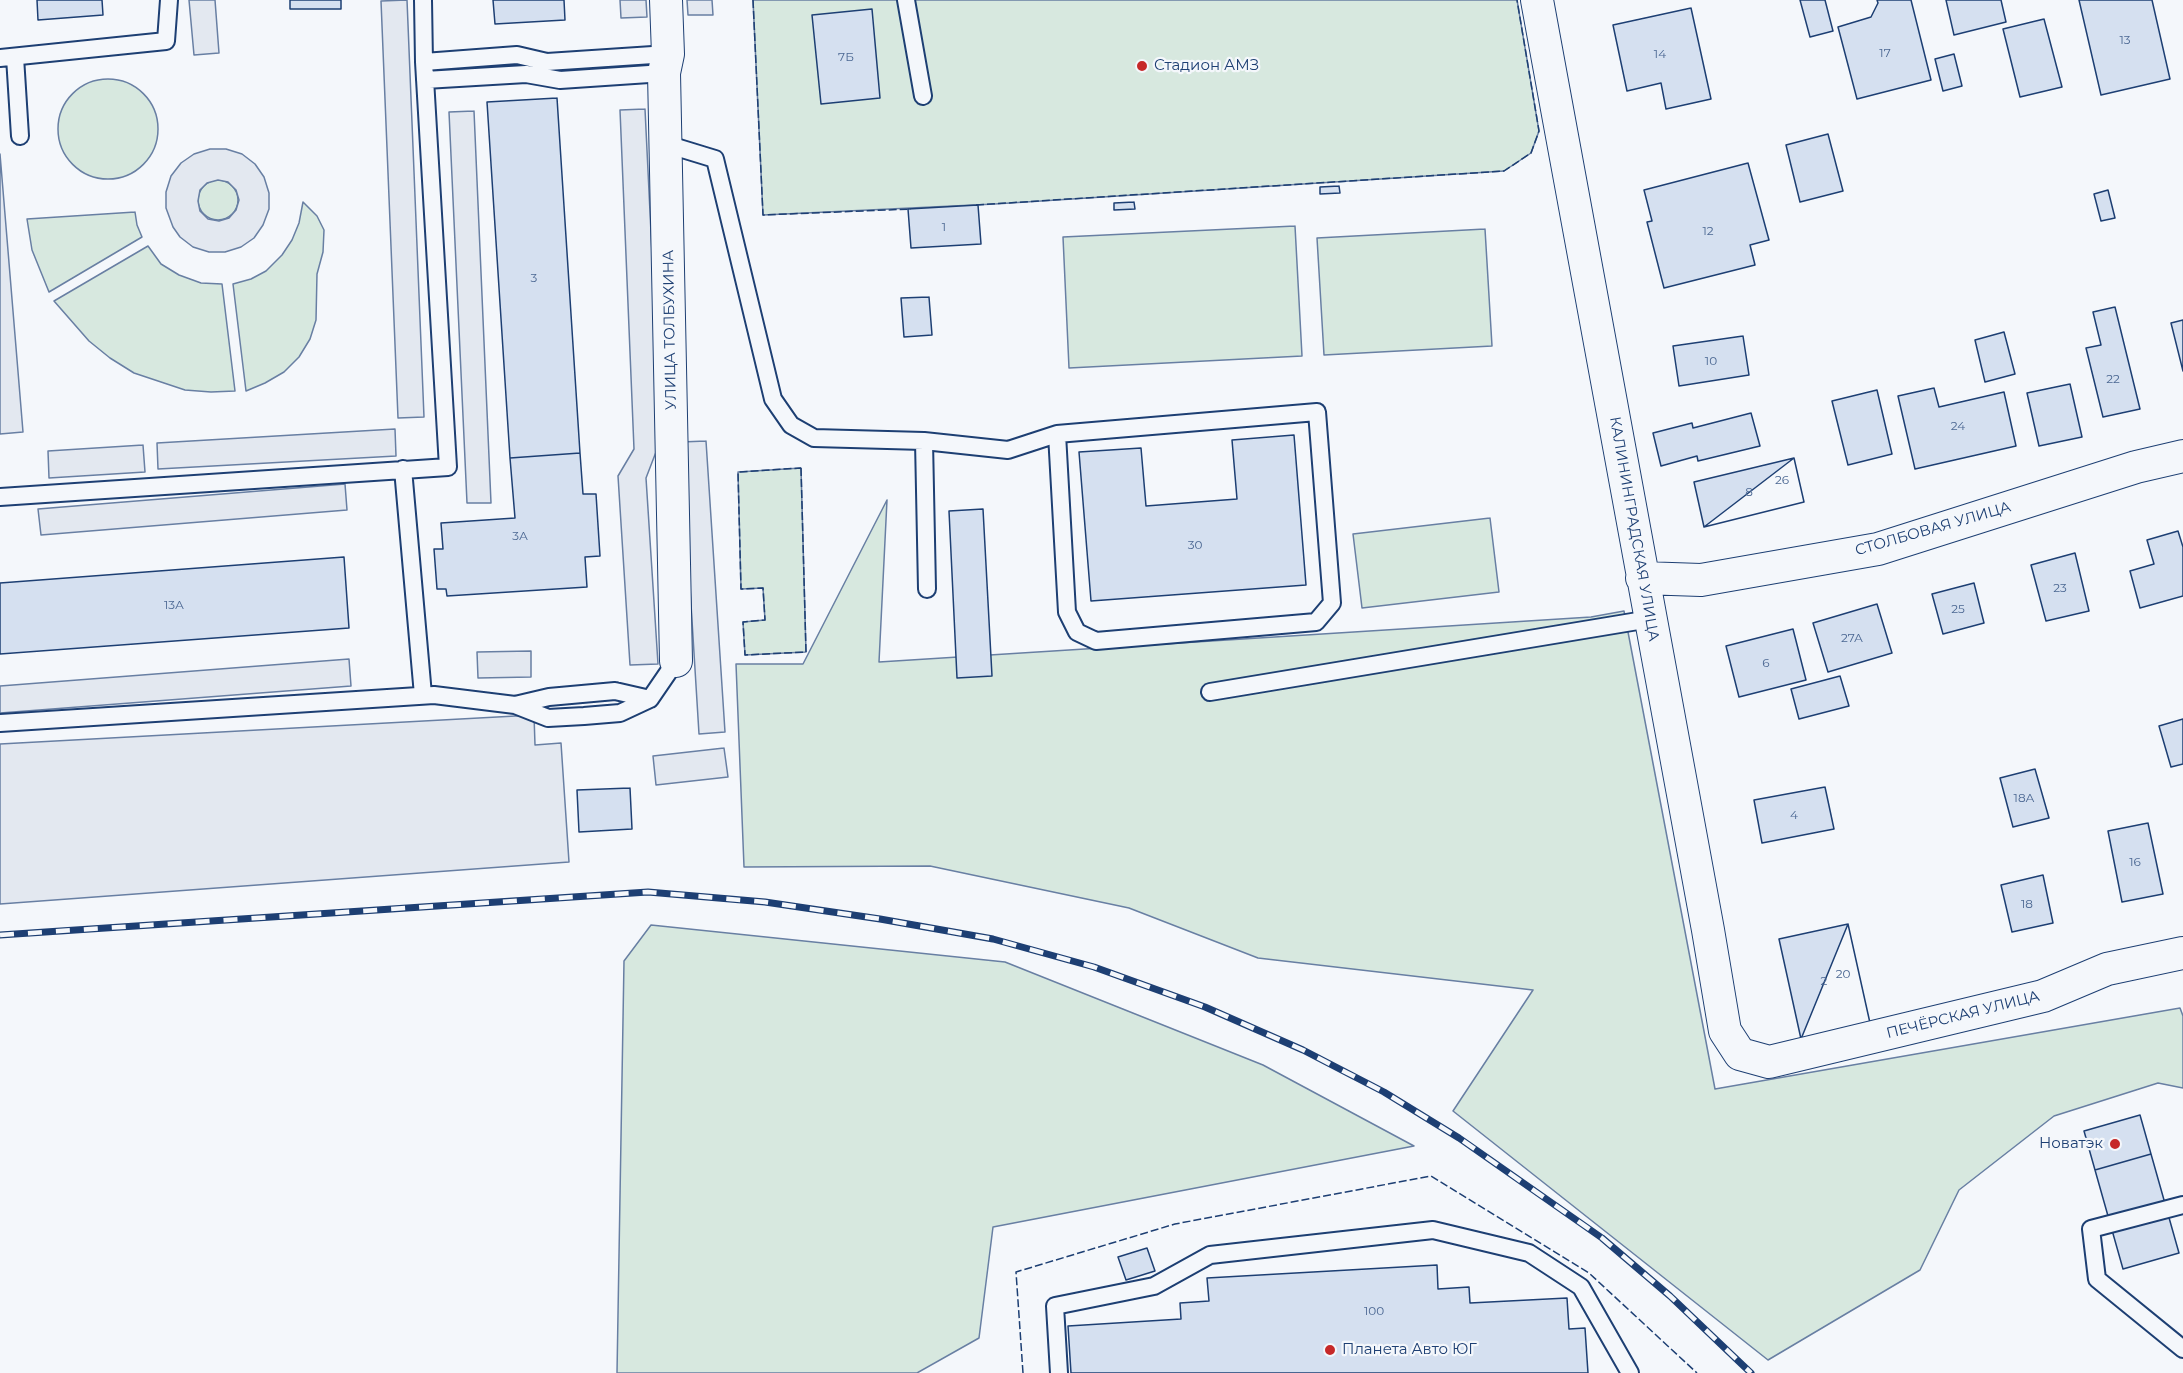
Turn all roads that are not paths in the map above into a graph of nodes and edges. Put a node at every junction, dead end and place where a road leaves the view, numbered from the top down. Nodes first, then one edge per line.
1 (169, 0) edge
2 (423, 0) edge
3 (666, 0) edge
4 (906, 0) edge
5 (1537, 0) edge
6 (8, 57) edge
7 (424, 62) junction
8 (666, 64) junction
9 (425, 80) junction
10 (923, 96) dead end
11 (20, 136) dead end
12 (666, 144) junction
13 (1057, 434) junction
14 (924, 441) junction
15 (2183, 456) edge
16 (403, 469) junction
17 (0, 497) edge
18 (1642, 578) junction
19 (927, 589) dead end
20 (1650, 619) junction
21 (676, 661) joint
22 (1210, 692) dead end
23 (423, 695) junction
24 (0, 723) edge
25 (2183, 953) edge
26 (1740, 1054) joint
27 (2183, 1205) edge
28 (2183, 1349) edge
29 (1059, 1373) edge
30 (1630, 1373) edge

1 - 6 lane
2 - 7 lane
3 - 8 street, УЛИЦА ТОЛБУХИНА
4 - 10 lane
5 - 18 street, КАЛИНИНГРАДСКАЯ УЛИЦА
6 - 11 lane
7 - 8 lane
7 - 9 lane
8 - 9 lane
8 - 12 street, УЛИЦА ТОЛБУХИНА
9 - 16 lane
12 - 14 lane
12 - 21 street, УЛИЦА ТОЛБУХИНА
13 - 13 lane
13 - 14 lane
14 - 19 lane
15 - 18 street, СТОЛБОВАЯ УЛИЦА
16 - 17 lane
16 - 23 lane
18 - 20 street, КАЛИНИНГРАДСКАЯ УЛИЦА
20 - 22 lane
20 - 26 street, КАЛИНИНГРАДСКАЯ УЛИЦА
21 - 23 lane
23 - 24 lane
25 - 26 street, ПЕЧЁРСКАЯ УЛИЦА
27 - 28 lane
29 - 30 lane

